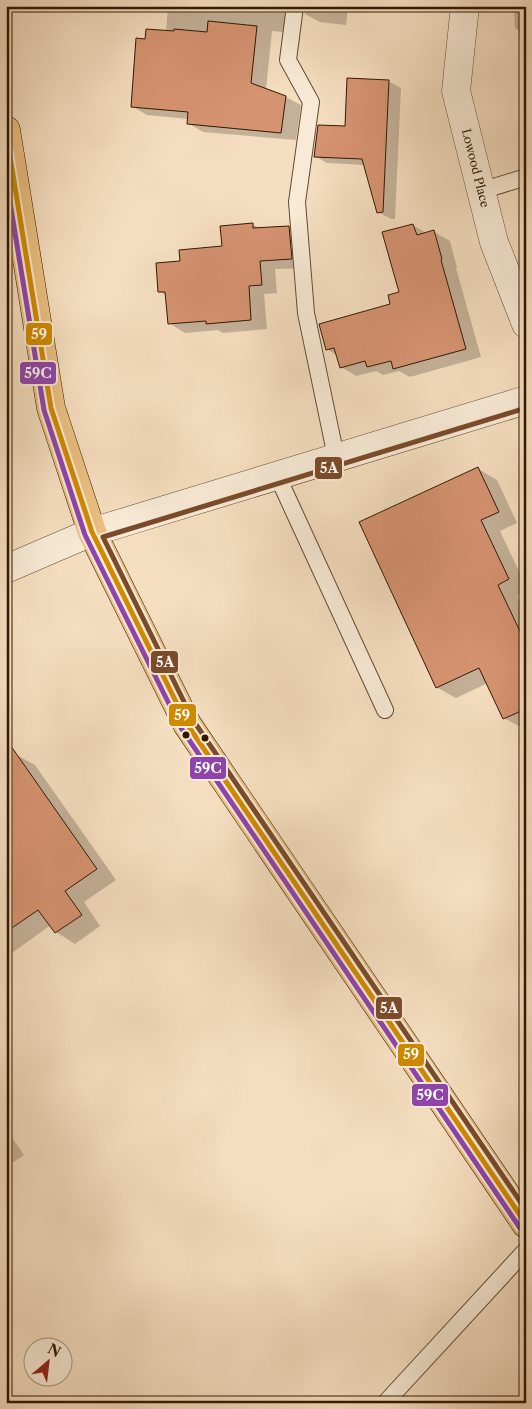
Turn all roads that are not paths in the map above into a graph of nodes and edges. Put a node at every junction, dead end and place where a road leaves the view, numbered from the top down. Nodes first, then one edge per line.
1 (295, 6) edge
2 (466, 6) edge
3 (6, 130) edge
4 (526, 177) edge
5 (481, 191) junction
6 (526, 324) edge
7 (526, 400) edge
8 (336, 457) junction
9 (277, 475) junction
10 (92, 532) junction
11 (6, 569) edge
12 (385, 710) dead end
13 (526, 1224) edge
14 (526, 1250) edge
15 (385, 1403) edge

1 - 8 lane
2 - 5 street, Lowood Place
3 - 10 highway
4 - 5 lane
5 - 6 street, Lowood Place
7 - 8 street
8 - 9 street
9 - 10 street
9 - 12 lane
10 - 11 street
10 - 13 highway
14 - 15 lane

